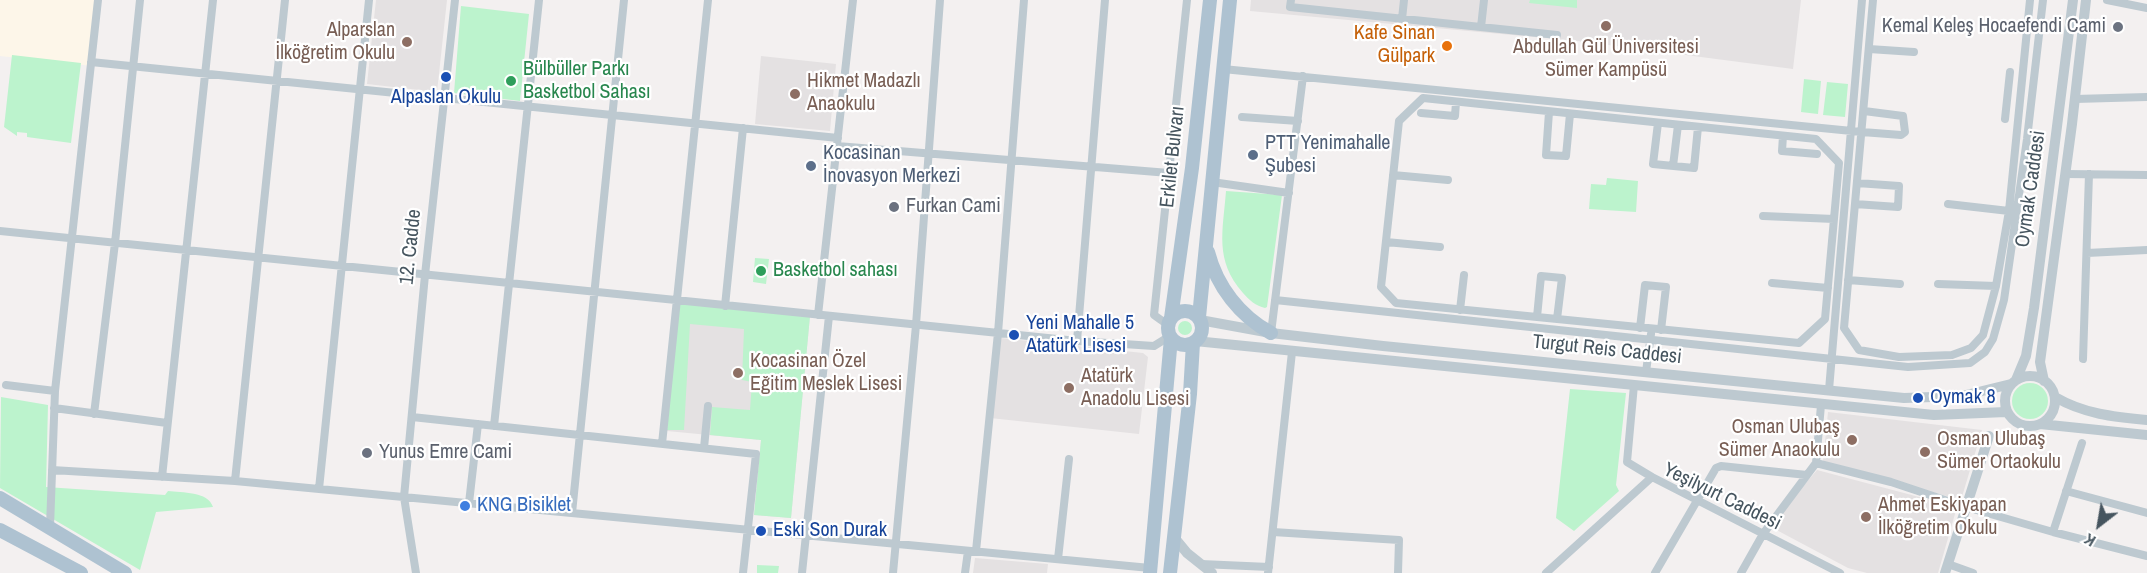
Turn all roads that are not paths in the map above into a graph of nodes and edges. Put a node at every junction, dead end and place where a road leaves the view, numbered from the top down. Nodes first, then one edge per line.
1 (99, 0) edge
2 (140, 0) edge
3 (213, 0) edge
4 (285, 0) edge
5 (369, 0) edge
6 (454, 0) edge
7 (539, 0) edge
8 (624, 0) edge
9 (708, 0) edge
10 (853, 0) edge
11 (940, 0) edge
12 (1024, 0) edge
13 (1105, 0) edge
14 (1187, 0) edge
15 (1210, 0) edge
16 (1230, 0) edge
17 (1291, 0) edge
18 (1404, 0) edge
19 (1484, 0) edge
20 (1862, 0) edge
21 (1873, 0) edge
22 (2030, 0) edge
23 (2043, 0) edge
24 (2073, 0) edge
25 (2086, 0) edge
26 (2107, 0) edge
27 (2147, 8) edge
28 (1402, 19) junction
29 (1481, 27) junction
30 (1557, 35) dead end
31 (1869, 49) junction
32 (1914, 51) dead end
33 (91, 62) junction
34 (133, 67) junction
35 (1223, 69) junction
36 (2010, 72) dead end
37 (205, 74) junction
38 (1303, 76) junction
39 (277, 81) junction
40 (359, 89) junction
41 (2007, 95) junction
42 (2020, 97) junction
43 (2147, 97) edge
44 (444, 98) junction
45 (2075, 99) junction
46 (1456, 102) junction
47 (528, 106) junction
48 (1549, 111) junction
49 (1864, 111) junction
50 (1421, 113) dead end
51 (1570, 114) junction
52 (612, 115) junction
53 (1242, 117) dead end
54 (2005, 119) dead end
55 (1298, 121) junction
56 (695, 123) junction
57 (1658, 123) junction
58 (1678, 125) junction
59 (1698, 127) junction
60 (743, 128) junction
61 (1851, 130) junction
62 (1862, 132) junction
63 (1783, 136) junction
64 (837, 142) junction
65 (929, 153) junction
66 (1817, 154) dead end
67 (1011, 160) junction
68 (1091, 166) junction
69 (1673, 166) junction
70 (1169, 173) junction
71 (2066, 174) junction
72 (2089, 174) junction
73 (1393, 175) junction
74 (2147, 175) edge
75 (1448, 180) dead end
76 (1212, 182) junction
77 (1857, 183) junction
78 (1289, 193) junction
79 (1855, 204) junction
80 (1948, 204) dead end
81 (2009, 211) junction
82 (1762, 216) dead end
83 (1834, 219) junction
84 (0, 231) edge
85 (71, 238) junction
86 (1386, 242) junction
87 (115, 243) junction
88 (1206, 243) junction
89 (1440, 247) dead end
90 (186, 250) junction
91 (2147, 250) edge
92 (2086, 253) junction
93 (258, 257) junction
94 (341, 266) junction
95 (425, 275) junction
96 (1464, 275) dead end
97 (1848, 280) junction
98 (1773, 283) dead end
99 (509, 284) junction
100 (1900, 284) dead end
101 (1938, 284) dead end
102 (1996, 286) junction
103 (1828, 288) junction
104 (593, 293) junction
105 (1275, 300) junction
106 (677, 301) junction
107 (725, 306) junction
108 (1460, 310) junction
109 (818, 315) junction
110 (829, 316) junction
111 (1537, 317) junction
112 (1199, 318) junction
113 (1557, 319) junction
114 (916, 325) junction
115 (1640, 328) junction
116 (1170, 329) junction
117 (1656, 329) junction
118 (998, 333) junction
119 (1271, 333) junction
120 (1650, 339) junction
121 (1077, 341) junction
122 (1194, 342) junction
123 (1292, 352) junction
124 (1831, 358) junction
125 (2083, 359) dead end
126 (1646, 372) junction
127 (2044, 381) junction
128 (2014, 382) junction
129 (6, 385) dead end
130 (1634, 386) junction
131 (1828, 390) junction
132 (55, 391) junction
133 (2055, 397) junction
134 (1821, 405) junction
135 (708, 406) dead end
136 (54, 408) junction
137 (2006, 412) junction
138 (94, 414) junction
139 (412, 417) junction
140 (2147, 420) edge
141 (167, 423) junction
142 (478, 424) junction
143 (2040, 424) junction
144 (494, 426) junction
145 (580, 435) junction
146 (2147, 435) edge
147 (1989, 436) dead end
148 (2082, 443) dead end
149 (662, 444) junction
150 (704, 448) junction
151 (1069, 459) dead end
152 (1816, 463) junction
153 (52, 470) junction
154 (1807, 475) junction
155 (162, 477) junction
156 (1652, 477) junction
157 (235, 481) junction
158 (319, 489) junction
159 (2066, 491) junction
160 (404, 497) junction
161 (0, 498) edge
162 (1697, 500) junction
163 (470, 504) junction
164 (1966, 507) junction
165 (572, 513) junction
166 (2147, 513) edge
167 (50, 527) junction
168 (0, 530) edge
169 (748, 530) junction
170 (1273, 532) junction
171 (2053, 532) junction
172 (1763, 534) junction
173 (806, 535) junction
174 (1173, 536) junction
175 (896, 544) junction
176 (972, 551) junction
177 (2147, 556) edge
178 (1058, 559) junction
179 (1201, 564) junction
180 (1946, 569) edge
181 (1150, 570) edge
182 (1268, 570) edge
183 (81, 573) edge
184 (125, 573) edge
185 (416, 573) edge
186 (743, 573) edge
187 (802, 573) edge
188 (893, 573) edge
189 (965, 573) edge
190 (1170, 573) edge
191 (1212, 573) edge
192 (1398, 573) edge
193 (1546, 573) edge
194 (1655, 573) edge
195 (1741, 573) edge
196 (1840, 573) edge
197 (1973, 573) edge

1 - 33 street
2 - 34 street
3 - 37 street
4 - 39 street
5 - 40 street
6 - 44 street, 12. Cadde
7 - 47 street
8 - 52 street
9 - 56 street
10 - 64 street
11 - 65 street
12 - 67 street
13 - 68 street
14 - 70 street
15 - 116 main road, Erkilet Bulvarı
16 - 35 main road, Erkilet Bulvarı
17 - 28 street
18 - 28 street
19 - 29 street
20 - 61 street
21 - 31 street
22 - 42 street
23 - 124 street
24 - 128 street, Oymak Caddesi
25 - 45 street, Oymak Caddesi
26 - 27 street
28 - 29 street
29 - 30 street
31 - 32 street
31 - 49 street
33 - 34 street
33 - 85 street
34 - 37 street
34 - 87 street
35 - 38 street
35 - 76 main road, Erkilet Bulvarı
36 - 41 street
37 - 39 street
37 - 90 street
38 - 55 street
38 - 61 street
39 - 40 street
39 - 93 street
40 - 44 street
40 - 94 street
41 - 42 street
41 - 54 street
42 - 81 street
43 - 45 street
44 - 47 street
44 - 95 street, 12. Cadde
45 - 71 street, Oymak Caddesi
46 - 48 street
46 - 50 street
46 - 73 street
47 - 52 street
47 - 99 street
48 - 51 street
48 - 51 street
49 - 62 street
49 - 62 street
51 - 57 street
52 - 56 street
52 - 104 street
53 - 55 street
55 - 78 street
56 - 60 street
56 - 106 street
57 - 58 street
57 - 69 street
58 - 59 street
58 - 69 street
59 - 63 street
59 - 69 street
60 - 64 street
60 - 107 street
61 - 62 street
61 - 124 street
62 - 77 street
63 - 66 street
63 - 83 street
64 - 65 street
64 - 109 street
65 - 67 street
65 - 114 street
67 - 68 street
67 - 118 street
68 - 70 street
68 - 121 street
70 - 116 street
71 - 72 street
71 - 127 street, Oymak Caddesi
72 - 74 street
72 - 92 street
73 - 75 street
73 - 86 street
76 - 78 street
76 - 88 main road, Erkilet Bulvarı
77 - 79 street
77 - 79 street
78 - 105 street
79 - 97 street
80 - 81 street
81 - 102 street
82 - 83 street
83 - 103 street
84 - 85 street
85 - 87 street
85 - 132 street
86 - 89 street
86 - 108 street
87 - 90 street
87 - 138 street
88 - 112 main road, Erkilet Bulvarı
88 - 119 main road
90 - 93 street
90 - 141 street
91 - 92 street
92 - 125 street
93 - 94 street
93 - 157 street
94 - 95 street
94 - 158 street
95 - 99 street
95 - 139 street, 12. Cadde
96 - 108 street
97 - 100 street
97 - 102 street
98 - 103 street
99 - 104 street
99 - 144 street
101 - 102 street
103 - 117 street
104 - 106 street
104 - 145 street
105 - 119 street
105 - 120 street
106 - 107 street
106 - 149 street
107 - 109 street
108 - 111 street
109 - 110 street
110 - 114 street
110 - 173 street
111 - 113 street
111 - 113 street
112 - 116 main road
112 - 119 street, Turgut Reis Caddesi
112 - 122 main road
113 - 115 street
114 - 118 street
114 - 175 street
115 - 117 street
115 - 117 street
116 - 121 street
116 - 122 main road
116 - 181 main road, Erkilet Bulvarı
117 - 120 street
118 - 121 street
118 - 176 street
119 - 126 street, Turgut Reis Caddesi
120 - 124 street
120 - 126 street
122 - 123 street, Turgut Reis Caddesi
122 - 174 main road
123 - 130 street, Turgut Reis Caddesi
123 - 170 street
124 - 131 street
126 - 131 street, Turgut Reis Caddesi
127 - 128 street
127 - 133 street
128 - 131 street, Turgut Reis Caddesi
128 - 137 street
129 - 132 street
130 - 134 street, Turgut Reis Caddesi
130 - 156 street
132 - 136 street
133 - 140 street
133 - 143 street
134 - 137 street, Turgut Reis Caddesi
134 - 152 street
135 - 150 street
136 - 138 street
136 - 153 street
137 - 143 street
138 - 141 street
139 - 142 street
139 - 160 street, 12. Cadde
141 - 155 street
142 - 144 street
142 - 163 street
143 - 146 street
144 - 145 street
145 - 149 street
145 - 165 street
147 - 164 street
148 - 159 street
149 - 150 street
150 - 169 street
151 - 178 street
152 - 154 street
152 - 164 street
153 - 155 street
153 - 167 street
154 - 162 street
154 - 172 street
155 - 157 street
156 - 162 street, Yeşilyurt Caddesi
156 - 193 street, Yeşilyurt Caddesi
157 - 158 street
158 - 160 street
159 - 166 street
159 - 171 street
160 - 163 street
160 - 185 street, 12. Cadde
161 - 167 main road
162 - 172 street, Yeşilyurt Caddesi
162 - 194 street
163 - 165 street
164 - 171 street
164 - 180 street
165 - 169 street
167 - 184 main road
168 - 183 main road
169 - 173 street
169 - 186 street
170 - 182 street
170 - 192 street
171 - 177 street
172 - 195 street
172 - 196 street, Yeşilyurt Caddesi
173 - 175 street
173 - 187 street
174 - 179 street
174 - 190 main road
175 - 176 street
175 - 188 street
176 - 178 street
176 - 189 street
178 - 181 street
179 - 182 street
179 - 191 street
180 - 197 street

